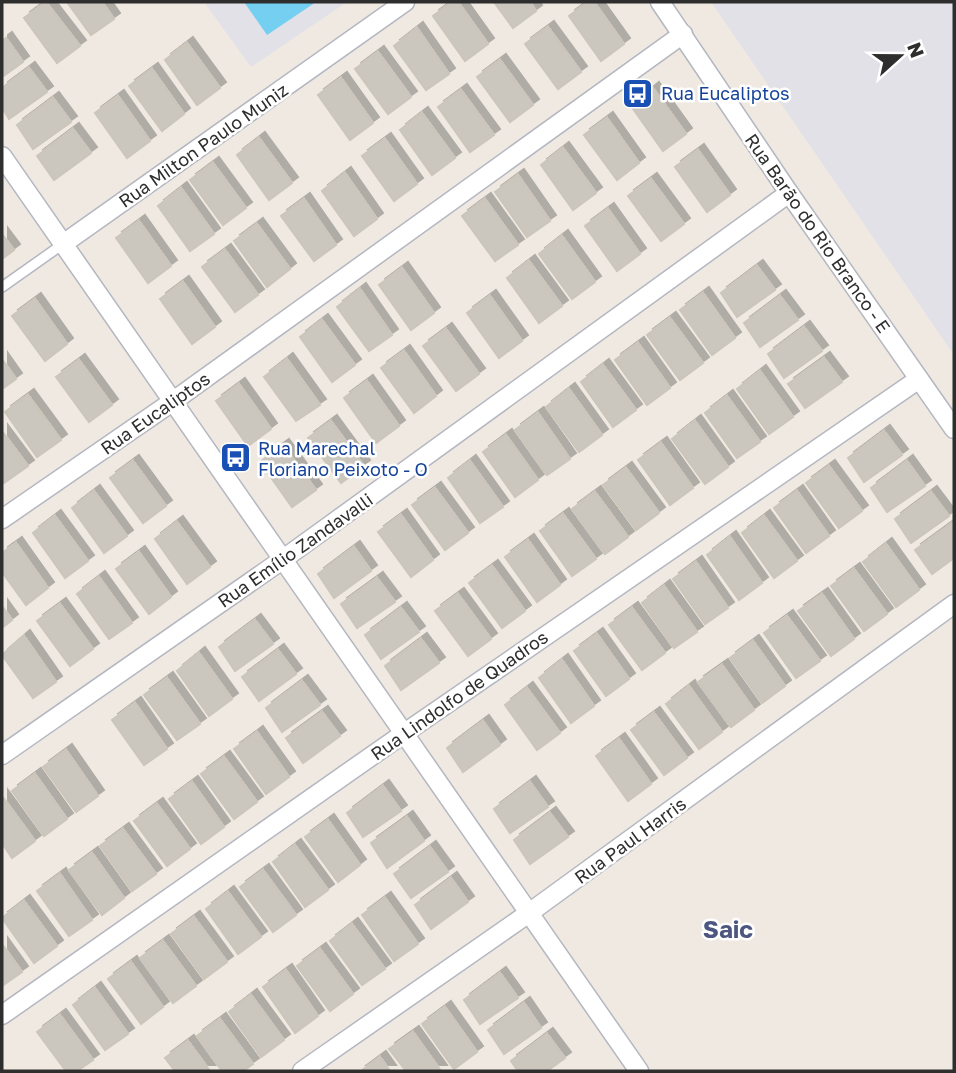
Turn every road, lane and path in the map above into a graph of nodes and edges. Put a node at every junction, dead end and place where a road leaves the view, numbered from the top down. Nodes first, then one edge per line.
1 (405, 2) edge
2 (660, 2) edge
3 (683, 34) junction
4 (2, 156) edge
5 (789, 193) junction
6 (63, 244) junction
7 (2, 287) edge
8 (919, 379) junction
9 (172, 402) junction
10 (954, 429) edge
11 (2, 519) edge
12 (282, 560) junction
13 (954, 604) edge
14 (403, 734) junction
15 (2, 755) edge
16 (529, 913) junction
17 (2, 1015) edge
18 (302, 1071) edge
19 (639, 1071) edge

1 - 6 street, Rua Milton Paulo Muniz
2 - 3 street, Rua Barão do Rio Branco - E
3 - 5 street, Rua Barão do Rio Branco - E
3 - 9 street, Rua Eucaliptos
4 - 6 street
5 - 8 street, Rua Barão do Rio Branco - E
5 - 12 street, Rua Emílio Zandavalli
6 - 7 lane, Rua Milton Paulo Muniz
6 - 9 street
8 - 10 street, Rua Barão do Rio Branco - E
8 - 14 street, Rua Lindolfo de Quadros
9 - 11 street, Rua Eucaliptos
9 - 12 street
12 - 14 street
12 - 15 street, Rua Emílio Zandavalli
13 - 16 street, Rua Paul Harris
14 - 16 street
14 - 17 street, Rua Lindolfo de Quadros
16 - 18 street, Rua Paul Harris
16 - 19 street

